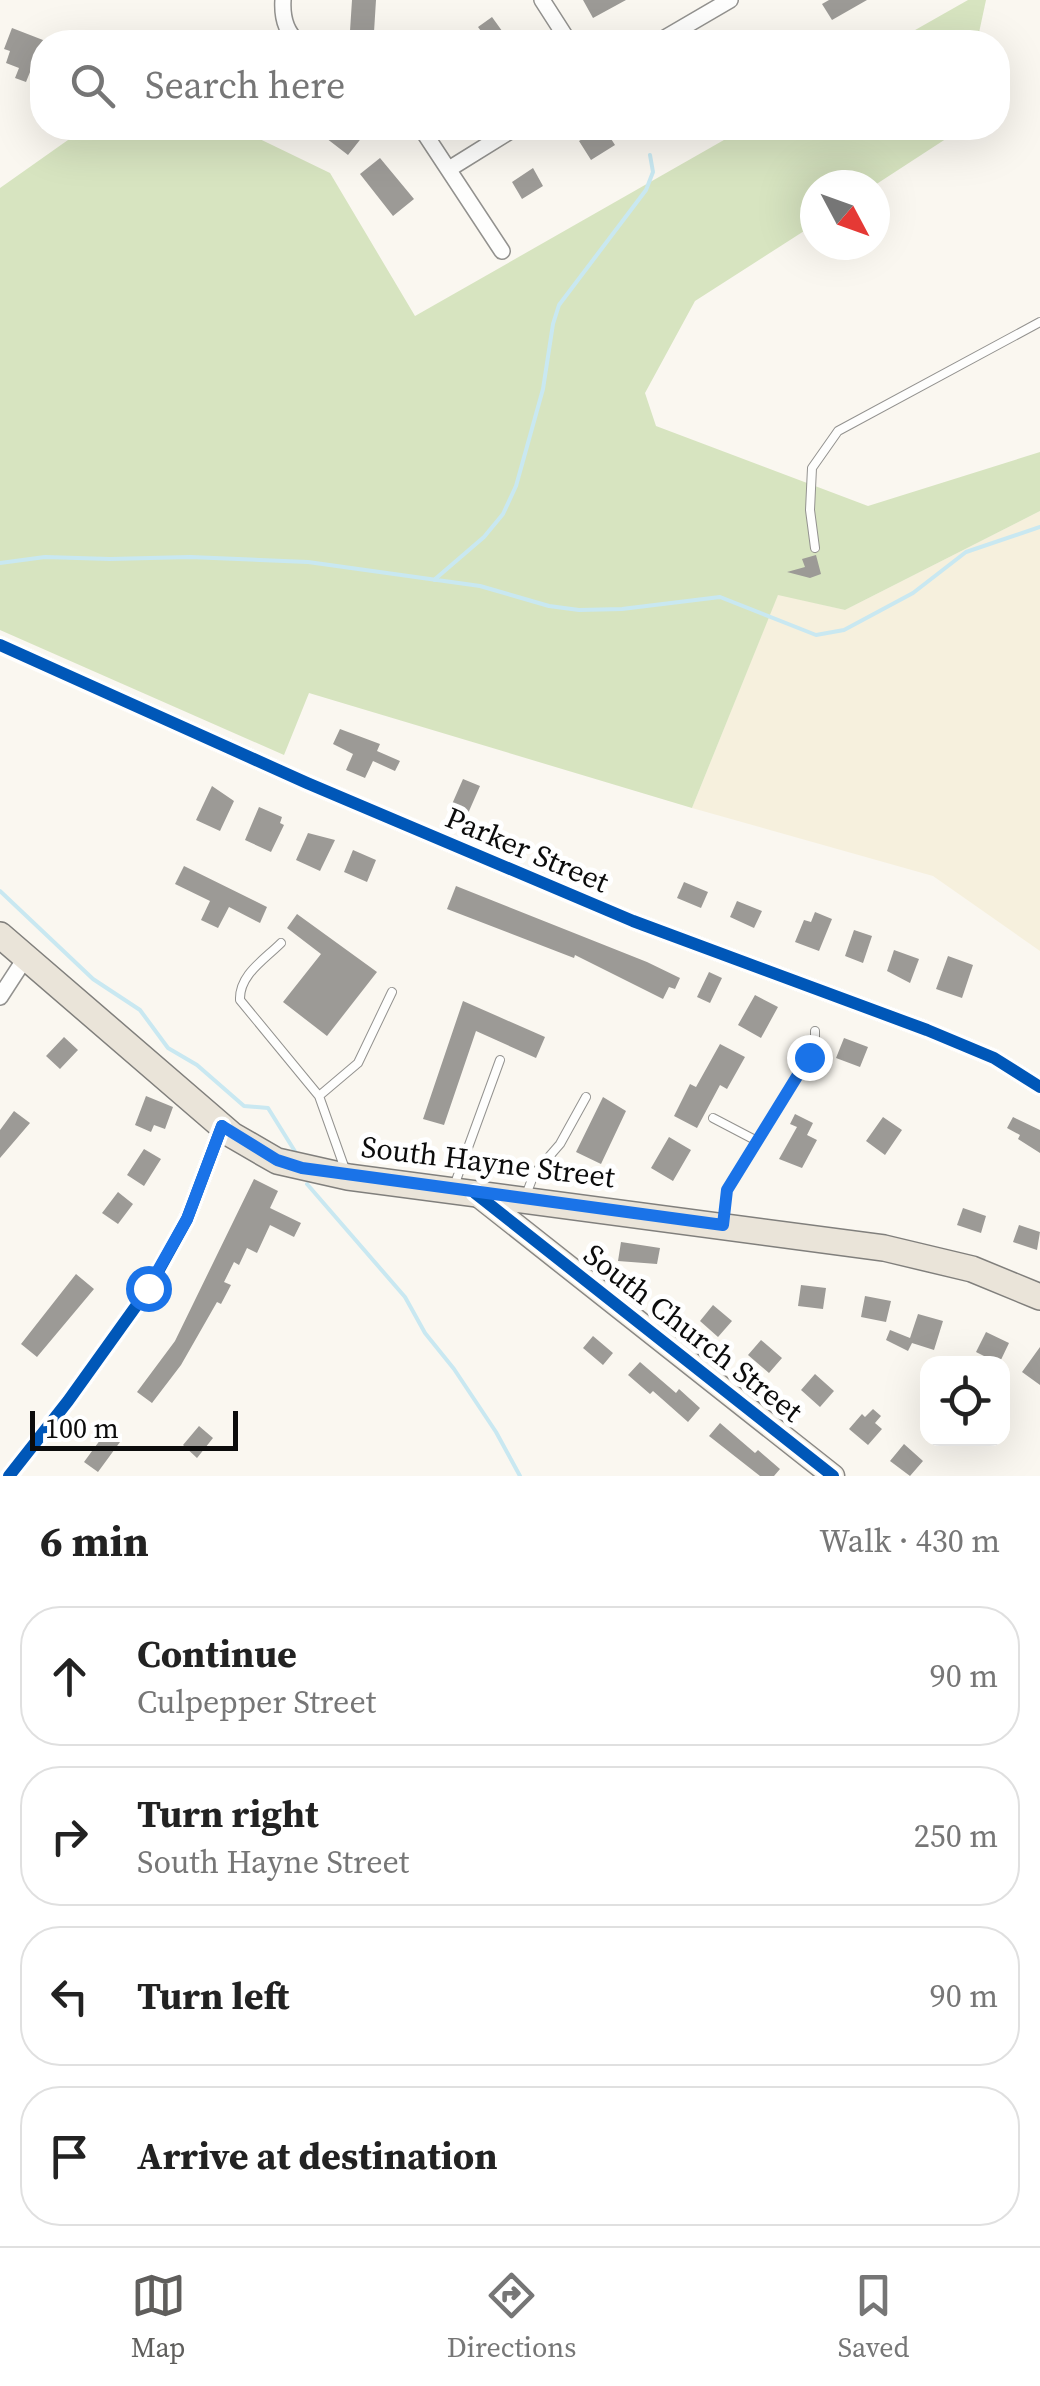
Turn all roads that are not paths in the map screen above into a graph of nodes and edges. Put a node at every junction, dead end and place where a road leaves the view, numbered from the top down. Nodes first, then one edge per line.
1 (283, 0) edge
2 (542, 0) edge
3 (730, 0) edge
4 (289, 30) edge
5 (561, 30) edge
6 (679, 30) edge
7 (429, 140) edge
8 (496, 140) edge
9 (449, 169) junction
10 (502, 250) dead end
11 (1040, 322) edge
12 (815, 548) dead end
13 (0, 645) edge
14 (0, 935) edge
15 (281, 944) dead end
16 (26, 958) junction
17 (392, 992) dead end
18 (0, 996) edge
19 (815, 1031) dead end
20 (500, 1060) dead end
21 (1040, 1087) edge
22 (319, 1096) junction
23 (586, 1096) dead end
24 (712, 1118) dead end
25 (222, 1126) junction
26 (757, 1141) junction
27 (348, 1177) junction
28 (464, 1191) junction
29 (525, 1199) junction
30 (723, 1225) junction
31 (1040, 1297) edge
32 (9, 1476) edge
33 (833, 1476) edge

1 - 4 street
2 - 5 street
3 - 6 street
7 - 9 street
8 - 9 street
9 - 10 street
11 - 12 lane
13 - 21 street, Parker Street
14 - 16 main road, South Hayne Street
15 - 22 lane
16 - 18 street
16 - 25 main road, South Hayne Street
17 - 22 lane
19 - 26 lane
20 - 28 lane
22 - 27 lane
23 - 29 lane
24 - 26 lane
25 - 27 main road, South Hayne Street
25 - 32 street
26 - 30 lane
27 - 28 main road, South Hayne Street
28 - 29 main road, South Hayne Street
28 - 33 street, South Church Street
29 - 30 main road, South Hayne Street
30 - 31 main road, South Hayne Street

